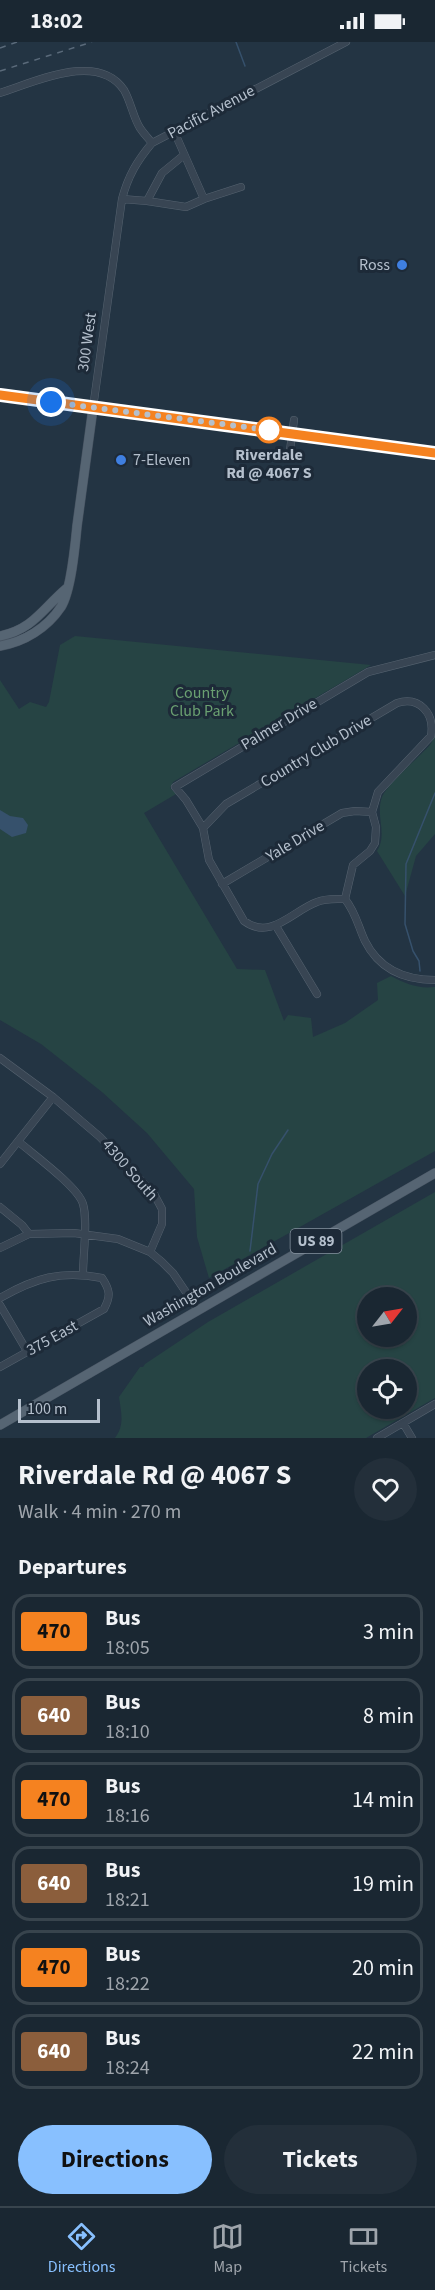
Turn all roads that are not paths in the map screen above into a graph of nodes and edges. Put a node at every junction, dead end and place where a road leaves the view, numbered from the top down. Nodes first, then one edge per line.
1 (346, 42) edge
2 (0, 93) edge
3 (174, 131) junction
4 (152, 143) junction
5 (184, 154) junction
6 (241, 188) dead end
7 (122, 199) junction
8 (204, 199) junction
9 (147, 201) junction
10 (0, 395) edge
11 (93, 408) junction
12 (294, 420) dead end
13 (297, 434) junction
14 (290, 450) dead end
15 (435, 453) edge
16 (67, 588) junction
17 (0, 636) edge
18 (0, 646) edge
19 (435, 655) edge
20 (372, 812) junction
21 (203, 828) junction
22 (222, 884) junction
23 (345, 899) junction
24 (276, 926) junction
25 (435, 980) edge
26 (317, 994) dead end
27 (0, 1058) edge
28 (53, 1097) junction
29 (19, 1142) junction
30 (0, 1164) edge
31 (435, 1173) edge
32 (0, 1207) edge
33 (29, 1234) junction
34 (84, 1235) junction
35 (0, 1248) edge
36 (150, 1252) junction
37 (83, 1274) junction
38 (0, 1298) edge
39 (0, 1305) edge
40 (198, 1310) junction
41 (27, 1351) junction
42 (0, 1367) edge
43 (435, 1404) edge
44 (403, 1423) junction
45 (0, 1425) edge
46 (377, 1438) edge
47 (412, 1438) edge

1 - 3 street, Pacific Avenue
2 - 4 street, Pacific Avenue
3 - 4 street, Pacific Avenue
3 - 5 street
4 - 7 street, 300 West
5 - 8 street
5 - 9 street
6 - 8 street
7 - 9 street
7 - 11 street, 300 West
8 - 9 street
10 - 11 main road
11 - 13 main road
11 - 16 main road, 300 West
12 - 13 street
13 - 14 street
13 - 15 main road
16 - 17 main road
16 - 18 main road, 300 West
19 - 21 street, Palmer Drive
20 - 21 street, Country Club Drive
20 - 22 street, Yale Drive
20 - 23 street
21 - 22 street
22 - 24 street
23 - 24 street
23 - 25 street
24 - 26 street
27 - 28 street, 4300 South
28 - 29 street
28 - 36 street, 4300 South
29 - 30 street
29 - 34 street
31 - 40 main road, Washington Boulevard / US 89
32 - 33 street
33 - 34 street
33 - 35 street
34 - 36 street
34 - 37 street
36 - 40 street
37 - 38 street
37 - 41 street, 375 East
39 - 41 street
40 - 45 main road, Washington Boulevard / US 89
41 - 42 street, 375 East
43 - 44 street
44 - 46 street
44 - 47 street

